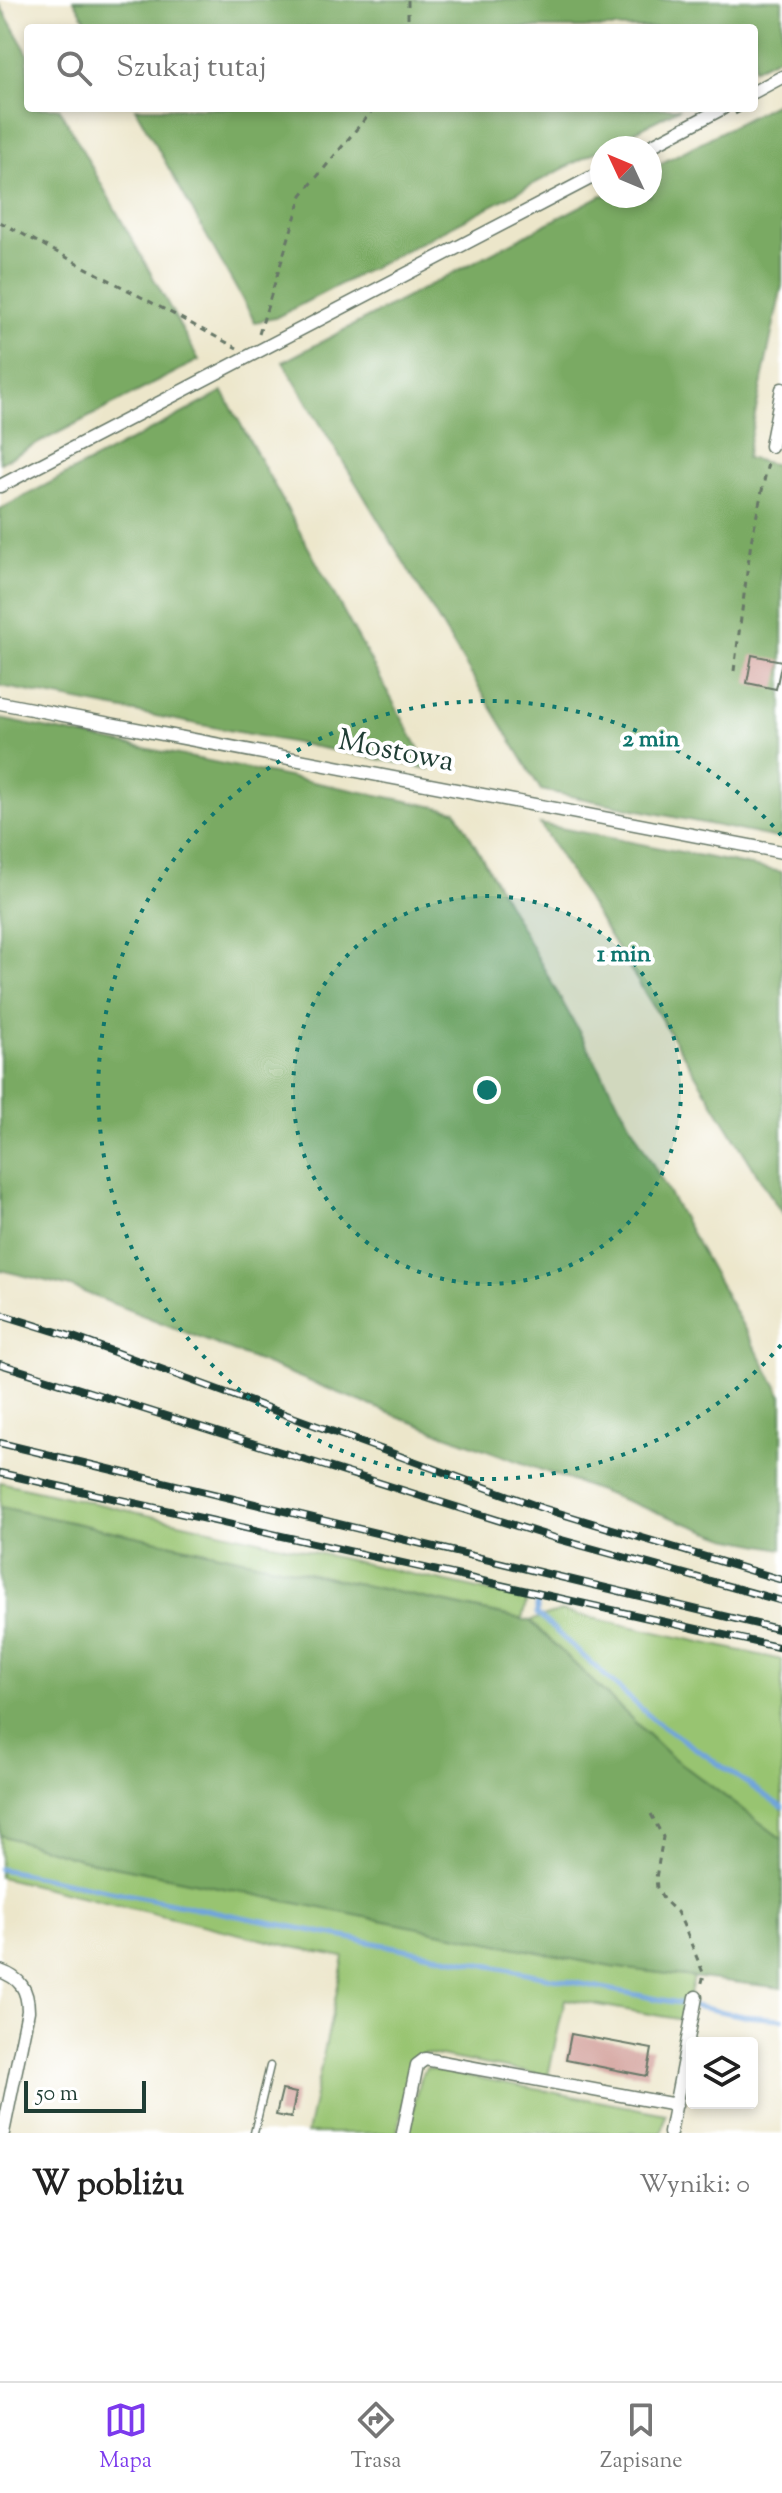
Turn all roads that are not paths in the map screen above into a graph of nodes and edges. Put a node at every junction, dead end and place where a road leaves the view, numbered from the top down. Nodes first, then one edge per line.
1 (782, 77) edge
2 (758, 90) edge
3 (715, 112) edge
4 (662, 140) edge
5 (590, 178) edge
6 (782, 389) edge
7 (771, 446) road end
8 (0, 486) edge
9 (0, 703) edge
10 (782, 852) edge
11 (0, 1971) edge
12 (696, 1997) road end
13 (270, 2066) dead end
14 (676, 2105) junction
15 (3, 2133) edge
16 (254, 2133) edge
17 (403, 2133) edge
18 (670, 2133) edge

1 - 2 street
3 - 4 street
5 - 8 street
6 - 7 street
9 - 10 street, Mostowa
11 - 15 street
12 - 14 street
13 - 16 lane
14 - 17 street
14 - 18 street

